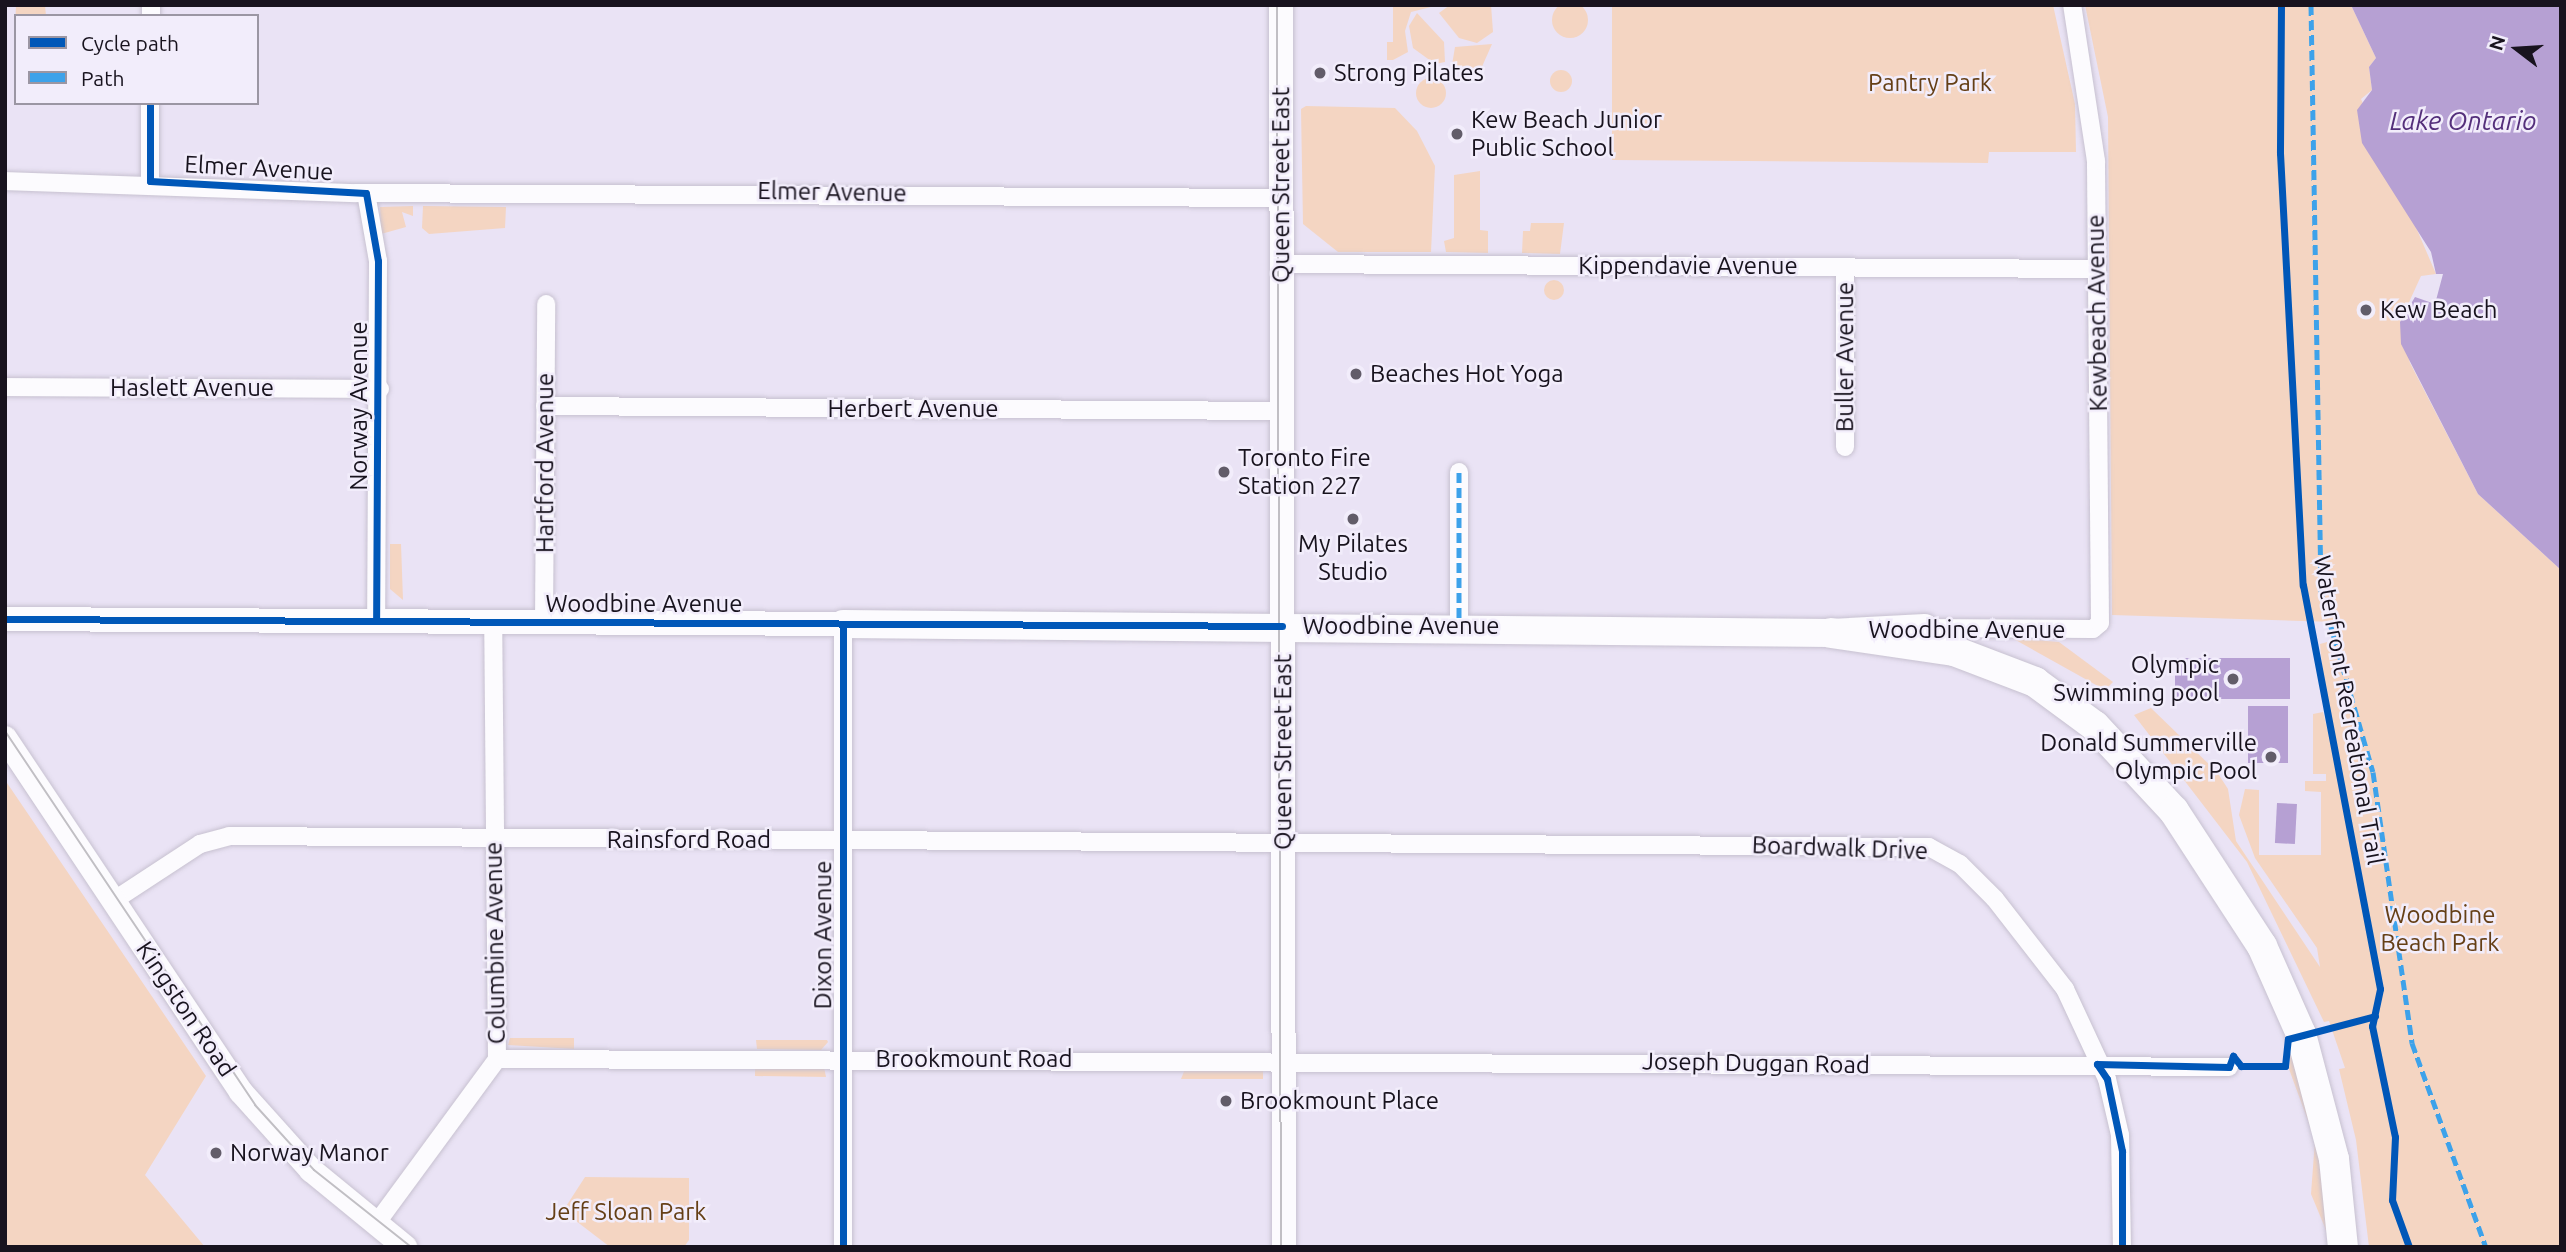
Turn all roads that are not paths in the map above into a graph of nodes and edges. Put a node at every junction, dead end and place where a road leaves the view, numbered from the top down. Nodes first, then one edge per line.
1 (1280, 5) edge
2 (2072, 5) edge
3 (150, 105) edge
4 (5, 181) edge
5 (150, 181) junction
6 (366, 193) junction
7 (1281, 198) junction
8 (1281, 264) junction
9 (1845, 267) junction
10 (2094, 269) junction
11 (546, 303) dead end
12 (5, 387) edge
13 (380, 389) junction
14 (545, 406) junction
15 (1281, 411) junction
16 (1845, 447) dead end
17 (1459, 472) dead end
18 (5, 618) edge
19 (376, 621) junction
20 (493, 622) junction
21 (544, 623) junction
22 (2100, 623) joint
23 (843, 624) junction
24 (1460, 625) junction
25 (1282, 626) junction
26 (1925, 628) junction
27 (1831, 633) junction
28 (5, 738) edge
29 (494, 838) junction
30 (842, 841) junction
31 (1283, 842) junction
32 (113, 901) junction
33 (842, 1058) junction
34 (497, 1059) junction
35 (1284, 1060) junction
36 (2097, 1064) junction
37 (2229, 1067) dead end
38 (376, 1224) junction
39 (405, 1247) edge
40 (843, 1247) edge
41 (1284, 1247) edge
42 (2122, 1247) edge
43 (2343, 1247) edge
44 (2361, 1247) edge

1 - 7 main road, Queen Street East
2 - 10 street, Kewbeach Avenue
3 - 5 street
4 - 5 street, Elmer Avenue
5 - 6 street, Elmer Avenue
6 - 7 street, Elmer Avenue
6 - 13 street, Norway Avenue
7 - 8 main road, Queen Street East
8 - 9 street, Kippendavie Avenue
8 - 15 main road, Queen Street East
9 - 10 street, Kippendavie Avenue
9 - 16 street, Buller Avenue
10 - 22 street, Kewbeach Avenue
11 - 14 street, Hartford Avenue
12 - 13 street, Haslett Avenue
13 - 19 street, Norway Avenue
14 - 15 street, Herbert Avenue
14 - 21 street, Hartford Avenue
15 - 25 main road, Queen Street East
17 - 24 street
18 - 19 main road, Woodbine Avenue
19 - 20 main road, Woodbine Avenue
20 - 21 main road, Woodbine Avenue
20 - 29 street, Columbine Avenue
21 - 23 main road, Woodbine Avenue
22 - 26 street, Woodbine Avenue
23 - 25 main road, Woodbine Avenue
23 - 30 street, Dixon Avenue
24 - 25 main road, Woodbine Avenue
24 - 27 main road, Woodbine Avenue
25 - 31 main road, Queen Street East
26 - 27 main road, Woodbine Avenue
26 - 44 highway
27 - 43 highway, Woodbine Avenue
28 - 32 main road, Kingston Road
29 - 30 street, Rainsford Road
29 - 32 street, Rainsford Road
29 - 34 street, Columbine Avenue
30 - 31 street, Rainsford Road
30 - 33 street, Dixon Avenue
31 - 35 main road, Queen Street East
31 - 36 street, Boardwalk Drive
32 - 38 main road, Kingston Road
33 - 34 street, Brookmount Road
33 - 35 street, Brookmount Road
33 - 40 street, Dixon Avenue
34 - 38 street, Columbine Avenue
35 - 36 street, Joseph Duggan Road
35 - 41 main road, Queen Street East
36 - 37 street, Joseph Duggan Road
36 - 42 street, Boardwalk Drive
38 - 39 main road, Kingston Road

